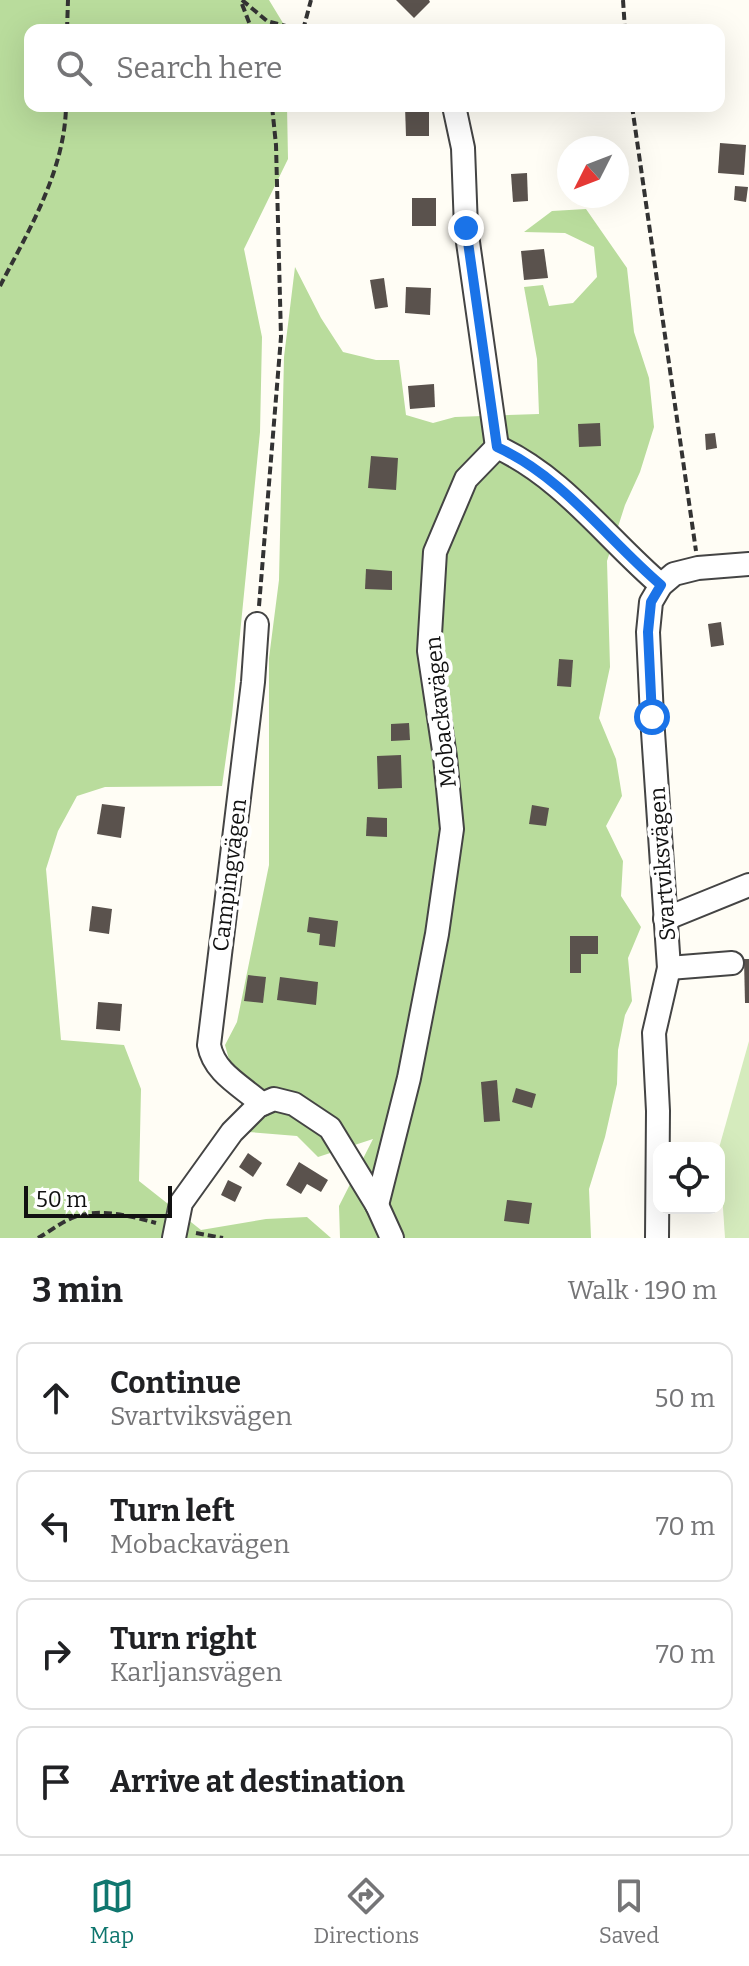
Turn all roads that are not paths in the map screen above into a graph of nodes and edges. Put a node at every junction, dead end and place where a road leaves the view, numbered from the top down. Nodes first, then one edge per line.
1 (455, 112) edge
2 (497, 447) junction
3 (749, 564) edge
4 (661, 585) junction
5 (257, 624) road end
6 (749, 885) edge
7 (665, 919) junction
8 (732, 963) dead end
9 (669, 968) junction
10 (262, 1104) junction
11 (377, 1205) junction
12 (175, 1233) edge
13 (392, 1238) edge
14 (657, 1238) edge

1 - 2 street
2 - 4 street
2 - 11 street, Mobackavägen
3 - 4 street
4 - 7 street, Svartviksvägen
5 - 10 street, Campingvägen
6 - 7 street
7 - 9 street, Svartviksvägen
8 - 9 street
9 - 14 street, Svartviksvägen
10 - 11 street
10 - 12 street
11 - 13 street

